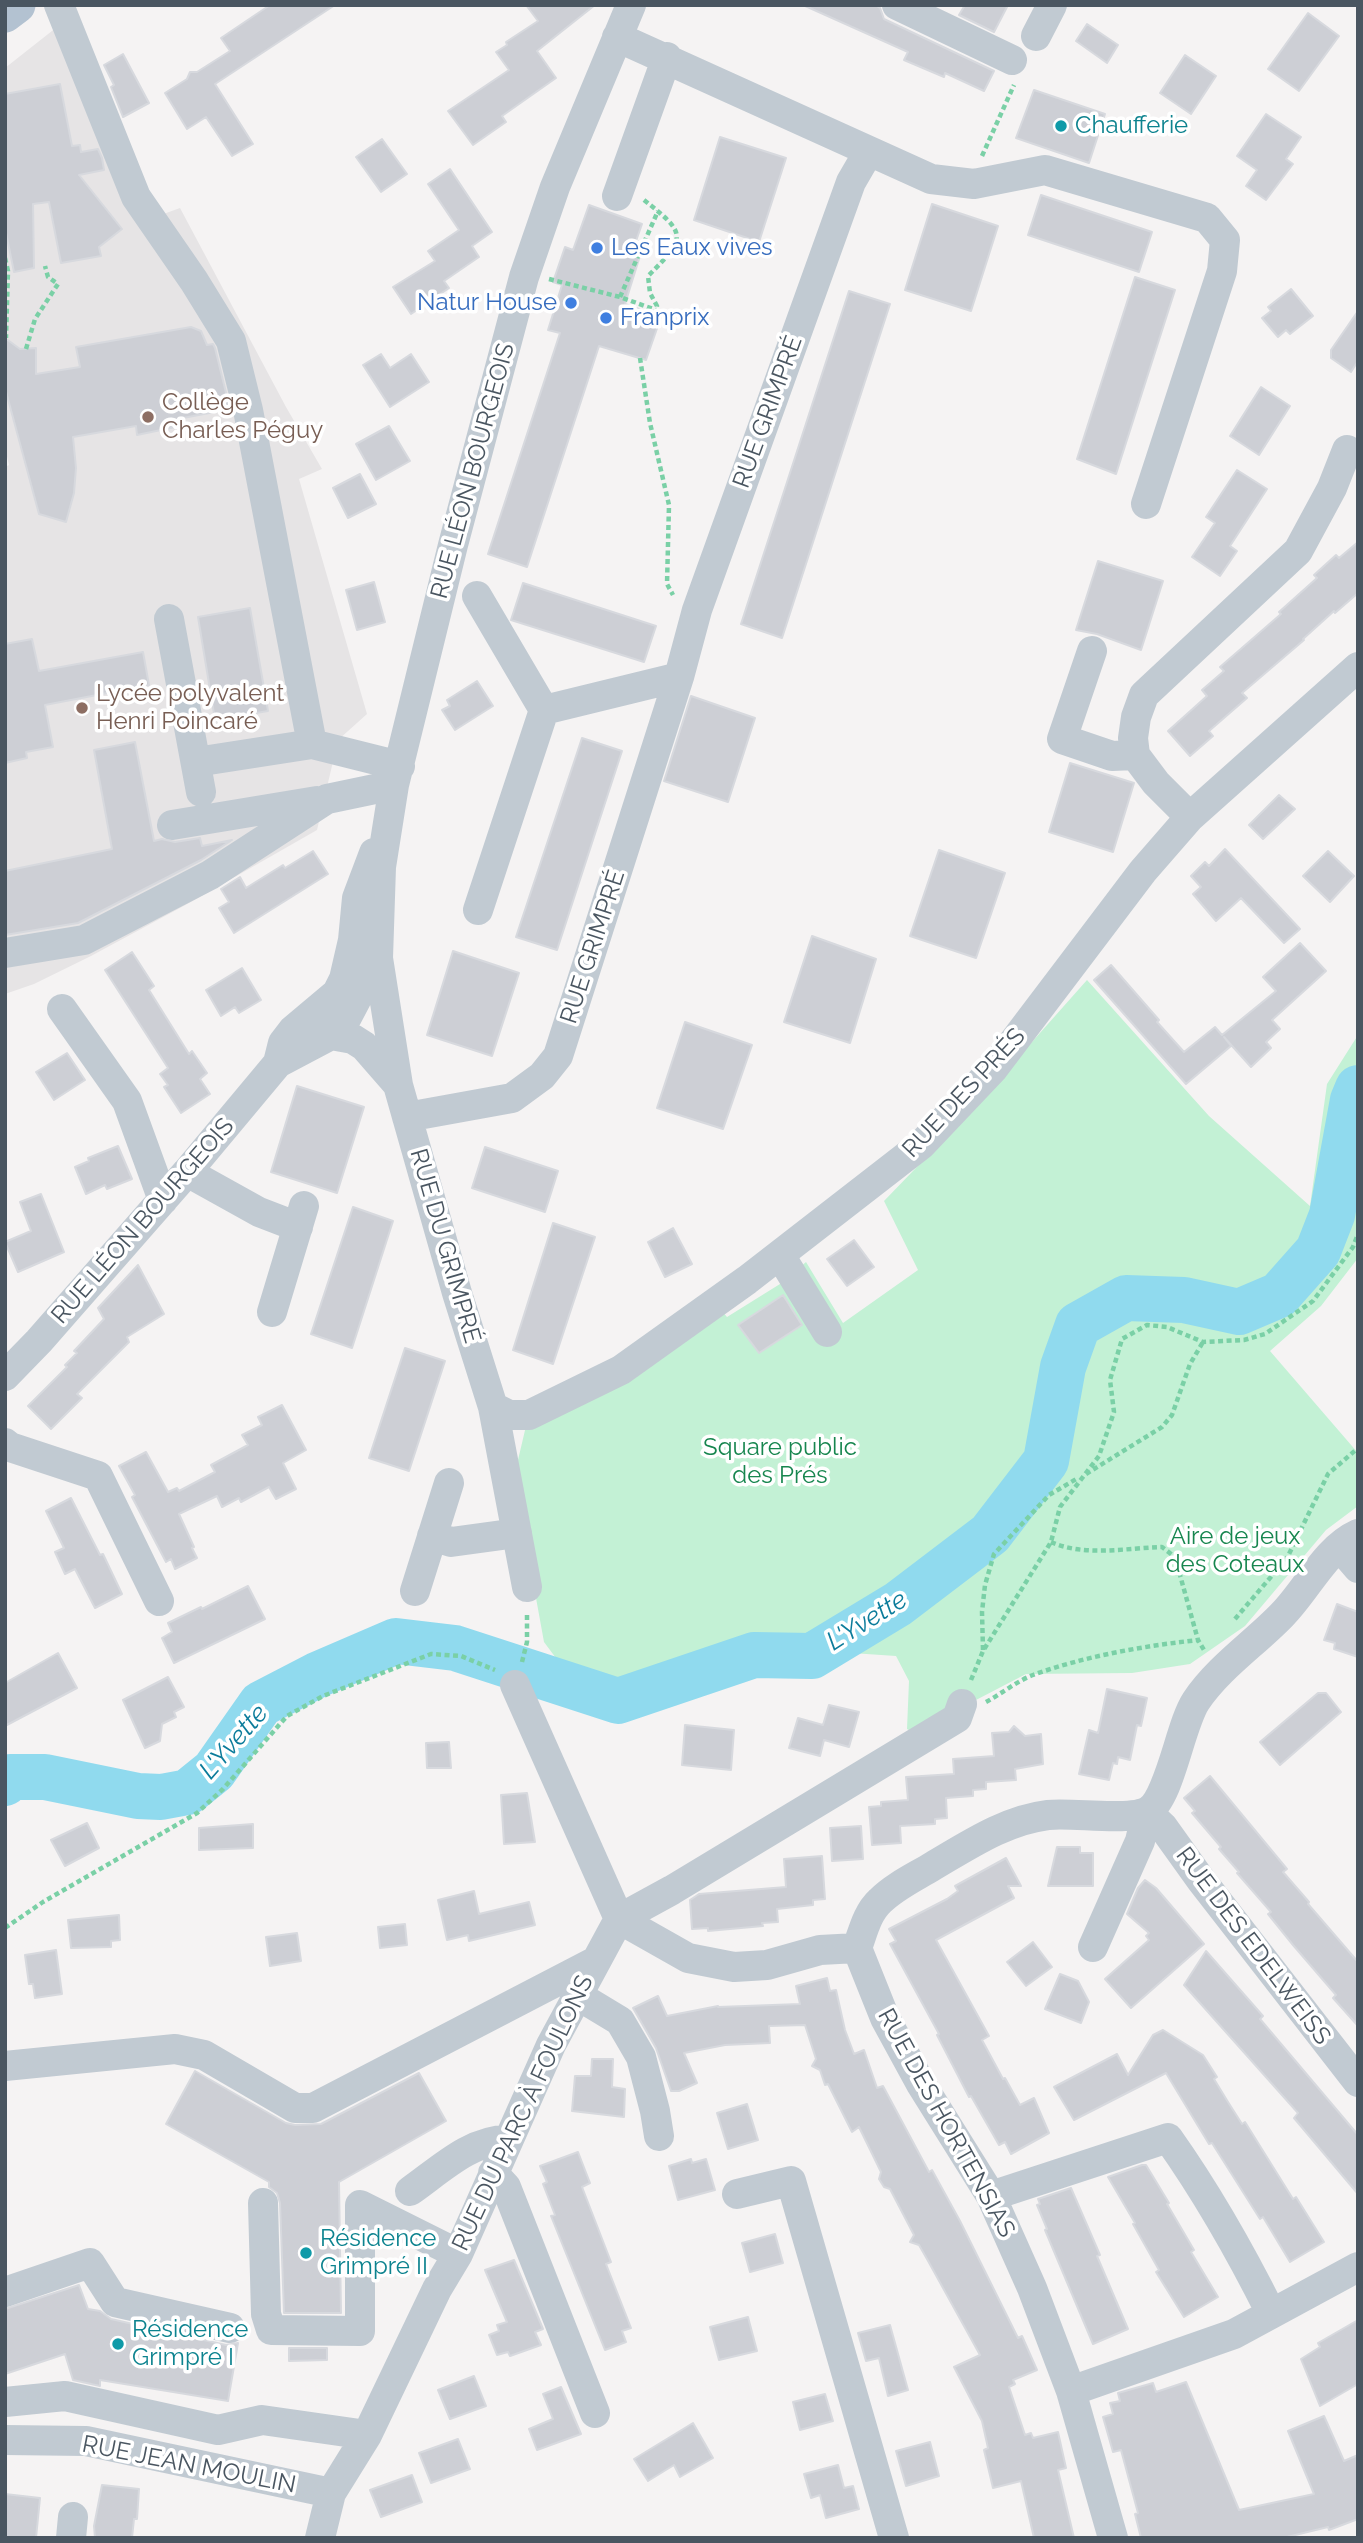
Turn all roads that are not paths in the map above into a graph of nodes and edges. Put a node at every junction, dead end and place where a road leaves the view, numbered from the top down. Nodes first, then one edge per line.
1 (17, 5) edge
2 (59, 5) edge
3 (631, 5) edge
4 (897, 5) edge
5 (1052, 5) edge
6 (5, 15) edge
7 (1036, 36) dead end
8 (618, 37) junction
9 (667, 57) junction
10 (1015, 68) road end
11 (869, 151) junction
12 (619, 189) road end
13 (1347, 450) dead end
14 (1146, 504) dead end
15 (477, 596) dead end
16 (169, 619) dead end
17 (1091, 651) dead end
18 (1358, 667) edge
19 (679, 677) junction
20 (544, 710) junction
21 (312, 744) junction
22 (1135, 755) junction
23 (196, 762) junction
24 (397, 776) junction
25 (201, 792) dead end
26 (327, 799) junction
27 (1190, 817) junction
28 (172, 825) dead end
29 (386, 828) junction
30 (478, 910) dead end
31 (5, 953) edge
32 (378, 958) junction
33 (340, 1005) junction
34 (62, 1009) dead end
35 (387, 1023) junction
36 (331, 1035) junction
37 (278, 1063) junction
38 (398, 1085) junction
39 (407, 1116) junction
40 (187, 1172) junction
41 (163, 1200) junction
42 (780, 1255) junction
43 (272, 1312) dead end
44 (827, 1332) dead end
45 (5, 1376) edge
46 (493, 1407) junction
47 (5, 1443) edge
48 (449, 1483) dead end
49 (517, 1533) junction
50 (432, 1536) junction
51 (1352, 1550) edge
52 (527, 1587) dead end
53 (415, 1591) dead end
54 (159, 1601) dead end
55 (515, 1685) road end
56 (962, 1704) road end
57 (1147, 1812) junction
58 (619, 1919) junction
59 (1093, 1947) dead end
60 (857, 1948) junction
61 (594, 1962) junction
62 (577, 1995) junction
63 (5, 2066) edge
64 (1358, 2082) edge
65 (659, 2136) dead end
66 (507, 2140) junction
67 (492, 2173) junction
68 (410, 2191) dead end
69 (737, 2194) dead end
70 (991, 2196) junction
71 (263, 2203) dead end
72 (458, 2253) junction
73 (1358, 2267) edge
74 (5, 2292) edge
75 (1271, 2313) junction
76 (230, 2328) dead end
77 (1071, 2390) junction
78 (5, 2402) edge
79 (595, 2413) dead end
80 (367, 2435) junction
81 (5, 2440) edge
82 (331, 2493) junction
83 (320, 2538) edge
84 (894, 2538) edge
85 (1113, 2538) edge

1 - 6 main road
2 - 21 street
3 - 8 street, RUE LÉON BOURGEOIS
4 - 10 street
5 - 7 street
8 - 9 street
8 - 24 street, RUE LÉON BOURGEOIS
9 - 11 street
9 - 12 street
11 - 14 street
11 - 19 street, RUE GRIMPRÉ
13 - 22 street
15 - 20 street
16 - 23 street
17 - 22 street
18 - 27 street, RUE DES PRÉS
19 - 20 street
19 - 39 street, RUE GRIMPRÉ
20 - 30 street
21 - 23 street
21 - 24 street
22 - 27 street
23 - 25 street
24 - 26 street
24 - 29 street, RUE LÉON BOURGEOIS
26 - 28 street
26 - 31 street
27 - 42 street, RUE DES PRÉS
29 - 32 street, RUE LÉON BOURGEOIS
29 - 33 street, RUE LÉON BOURGEOIS
32 - 33 street, RUE LÉON BOURGEOIS
32 - 35 street, RUE DU GRIMPRÉ
33 - 35 street
33 - 36 street, RUE LÉON BOURGEOIS
33 - 37 street, RUE LÉON BOURGEOIS
34 - 41 street
35 - 38 street, RUE DU GRIMPRÉ
36 - 37 street, RUE LÉON BOURGEOIS
36 - 38 street
37 - 40 street, RUE LÉON BOURGEOIS
38 - 39 street, RUE DU GRIMPRÉ
39 - 46 street, RUE DU GRIMPRÉ
40 - 41 street, RUE LÉON BOURGEOIS
40 - 43 street
41 - 45 street, RUE LÉON BOURGEOIS
42 - 44 street
42 - 46 street, RUE DES PRÉS
46 - 49 street, RUE DU GRIMPRÉ
47 - 54 street
48 - 50 street
49 - 50 street
49 - 52 street, RUE DU GRIMPRÉ
50 - 53 street
51 - 57 street
55 - 58 street
56 - 58 street
57 - 59 street
57 - 60 street
57 - 64 street, RUE DES EDELWEISS
58 - 60 street
58 - 61 street, RUE DU PARC À FOULONS
60 - 70 street, RUE DES HORTENSIAS
61 - 62 street, RUE DU PARC À FOULONS
61 - 63 street
62 - 65 street
62 - 66 street, RUE DU PARC À FOULONS
66 - 67 street, RUE DU PARC À FOULONS
66 - 68 street
67 - 72 street, RUE DU PARC À FOULONS
67 - 79 street
69 - 84 street
70 - 75 street
70 - 77 street, RUE DES HORTENSIAS
71 - 72 street
72 - 80 street, RUE DU PARC À FOULONS
73 - 75 street
74 - 76 street
75 - 77 street
77 - 85 street, RUE DES HORTENSIAS
78 - 80 street
80 - 82 street, RUE DU PARC À FOULONS
81 - 82 street, RUE JEAN MOULIN
82 - 83 street, RUE DU PARC À FOULONS

